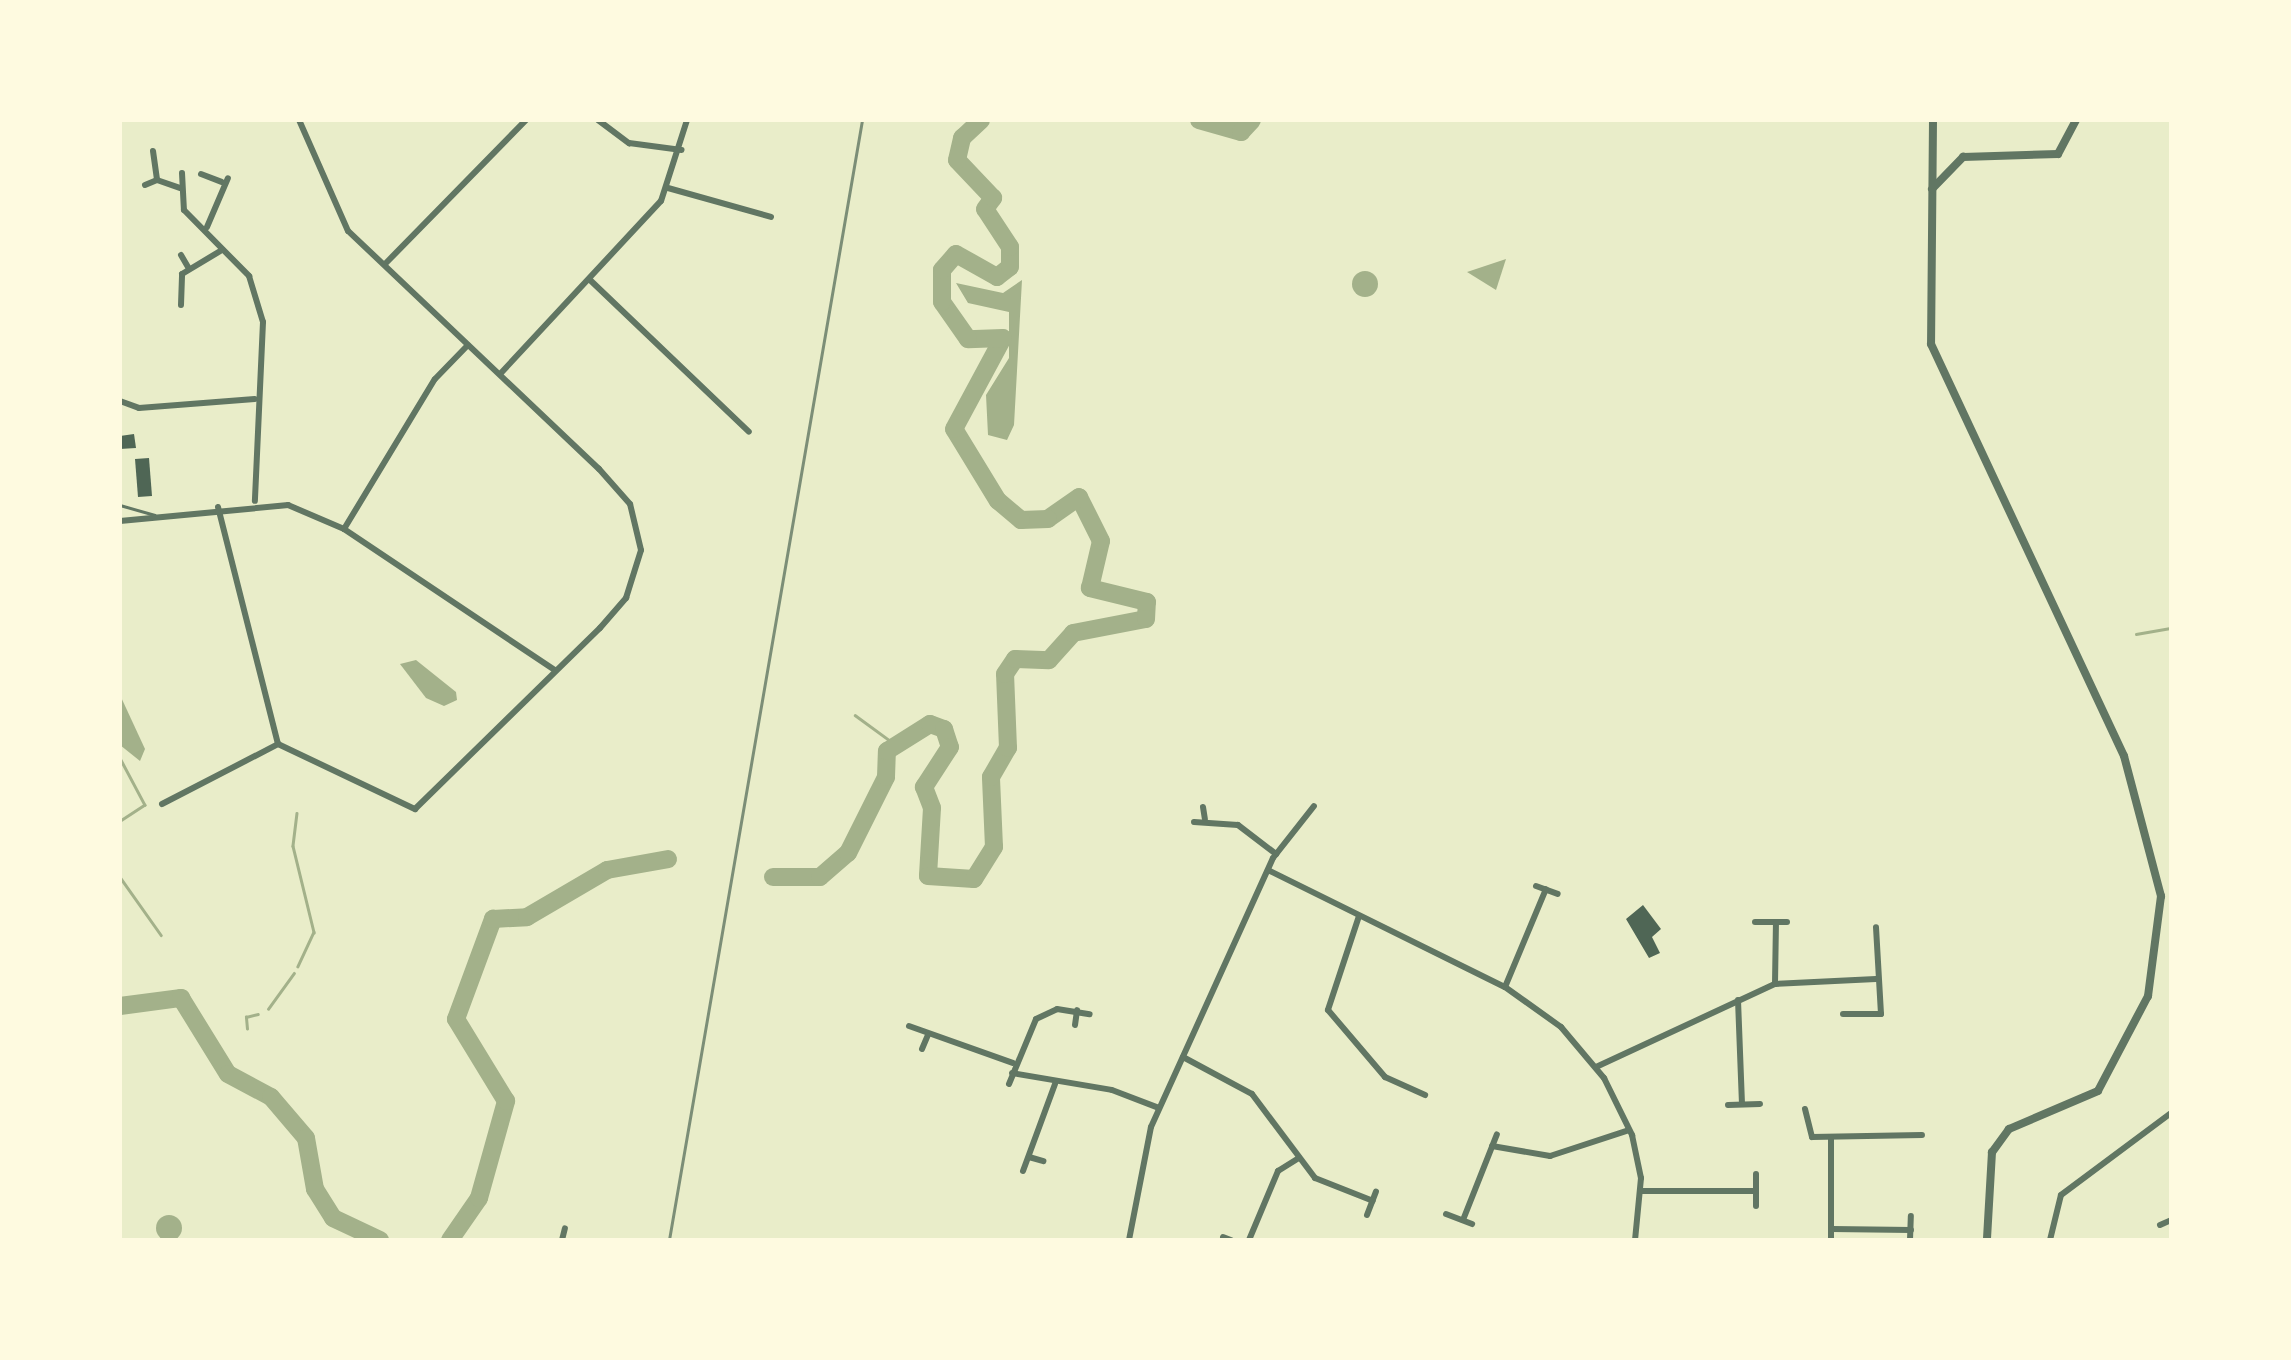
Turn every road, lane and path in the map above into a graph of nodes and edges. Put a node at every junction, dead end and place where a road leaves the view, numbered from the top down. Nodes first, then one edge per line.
1 (299, 120) edge
2 (526, 120) edge
3 (598, 120) edge
4 (688, 120) edge
5 (1933, 120) edge
6 (2076, 120) edge
7 (682, 150) junction
8 (153, 152) dead end
9 (182, 173) dead end
10 (201, 174) dead end
11 (158, 180) junction
12 (146, 185) dead end
13 (180, 188) junction
14 (668, 188) junction
15 (1930, 191) junction
16 (771, 217) dead end
17 (207, 228) junction
18 (222, 250) junction
19 (181, 255) dead end
20 (386, 264) junction
21 (189, 269) junction
22 (589, 279) junction
23 (181, 305) dead end
24 (468, 345) junction
25 (501, 373) junction
26 (255, 399) junction
27 (120, 401) edge
28 (741, 410) dead end
29 (734, 418) junction
30 (749, 432) dead end
31 (256, 501) junction
32 (120, 505) edge
33 (218, 507) junction
34 (156, 516) junction
35 (120, 521) edge
36 (344, 530) junction
37 (556, 670) junction
38 (278, 744) junction
39 (162, 804) dead end
40 (1314, 806) dead end
41 (1202, 808) dead end
42 (1204, 820) junction
43 (1194, 822) dead end
44 (1276, 854) junction
45 (1268, 870) junction
46 (1536, 886) dead end
47 (1546, 889) junction
48 (1558, 894) dead end
49 (1358, 916) junction
50 (1755, 922) dead end
51 (1787, 922) dead end
52 (1776, 923) junction
53 (1876, 927) dead end
54 (1876, 980) junction
55 (1775, 984) junction
56 (1505, 987) junction
57 (1738, 1000) junction
58 (1077, 1010) junction
59 (1090, 1014) dead end
60 (1844, 1014) dead end
61 (1074, 1025) dead end
62 (909, 1026) dead end
63 (928, 1034) junction
64 (922, 1049) dead end
65 (1183, 1057) junction
66 (1013, 1063) junction
67 (1595, 1067) junction
68 (1012, 1073) junction
69 (1008, 1084) dead end
70 (1055, 1084) junction
71 (1425, 1095) dead end
72 (1728, 1104) dead end
73 (1742, 1104) junction
74 (1760, 1104) dead end
75 (1159, 1108) junction
76 (1805, 1110) dead end
77 (2171, 1113) edge
78 (1630, 1130) junction
79 (1497, 1134) dead end
80 (1922, 1135) dead end
81 (1830, 1138) junction
82 (1492, 1146) junction
83 (1028, 1157) junction
84 (1299, 1158) junction
85 (1043, 1161) dead end
86 (1024, 1171) dead end
87 (1756, 1174) dead end
88 (1640, 1191) junction
89 (1756, 1191) junction
90 (1756, 1206) dead end
91 (1446, 1214) dead end
92 (1367, 1215) dead end
93 (1911, 1216) dead end
94 (2171, 1220) edge
95 (2160, 1225) dead end
96 (566, 1228) dead end
97 (1832, 1229) junction
98 (1910, 1230) junction
99 (562, 1240) edge
100 (1129, 1240) edge
101 (1249, 1240) edge
102 (1635, 1240) edge
103 (1831, 1240) edge
104 (1910, 1240) edge
105 (1987, 1240) edge
106 (2050, 1240) edge

1 - 20 street
2 - 20 street
3 - 7 street
4 - 7 street
5 - 15 street
6 - 15 street
7 - 14 street
8 - 11 street
9 - 13 street
10 - 17 street
11 - 12 street
11 - 13 street
13 - 17 street
14 - 16 street
14 - 22 street
15 - 105 street
17 - 18 street
18 - 21 street
18 - 26 street
19 - 21 street
20 - 24 street
21 - 23 street
22 - 25 street
22 - 29 street
24 - 25 street
24 - 36 street
25 - 37 street
26 - 27 street
26 - 31 street
28 - 29 street
29 - 30 street
31 - 33 street
31 - 36 street
32 - 34 lane
33 - 34 street
33 - 38 street
34 - 35 street
36 - 37 street
37 - 38 street
38 - 39 street
40 - 44 street
41 - 42 street
42 - 43 street
42 - 44 street
44 - 45 street
45 - 49 street
45 - 65 street
46 - 47 street
47 - 48 street
47 - 56 street
49 - 56 street
49 - 71 street
50 - 52 street
51 - 52 street
52 - 55 street
53 - 54 street
54 - 55 street
54 - 60 street
55 - 57 street
56 - 67 street
57 - 67 street
57 - 73 street
58 - 59 street
58 - 61 street
58 - 66 street
62 - 63 street
63 - 64 street
63 - 66 street
65 - 75 street
65 - 84 street
66 - 68 street
67 - 78 street
68 - 69 street
68 - 70 street
70 - 75 street
70 - 83 street
72 - 73 street
73 - 74 street
75 - 100 street
76 - 81 street
77 - 106 street
78 - 82 street
78 - 88 street
79 - 82 street
80 - 81 street
81 - 97 street
82 - 91 street
83 - 85 street
83 - 86 street
84 - 92 street
84 - 101 street
87 - 89 street
88 - 89 street
88 - 102 street
89 - 90 street
93 - 98 street
94 - 95 street
96 - 99 street
97 - 98 street
97 - 103 street
98 - 104 street

